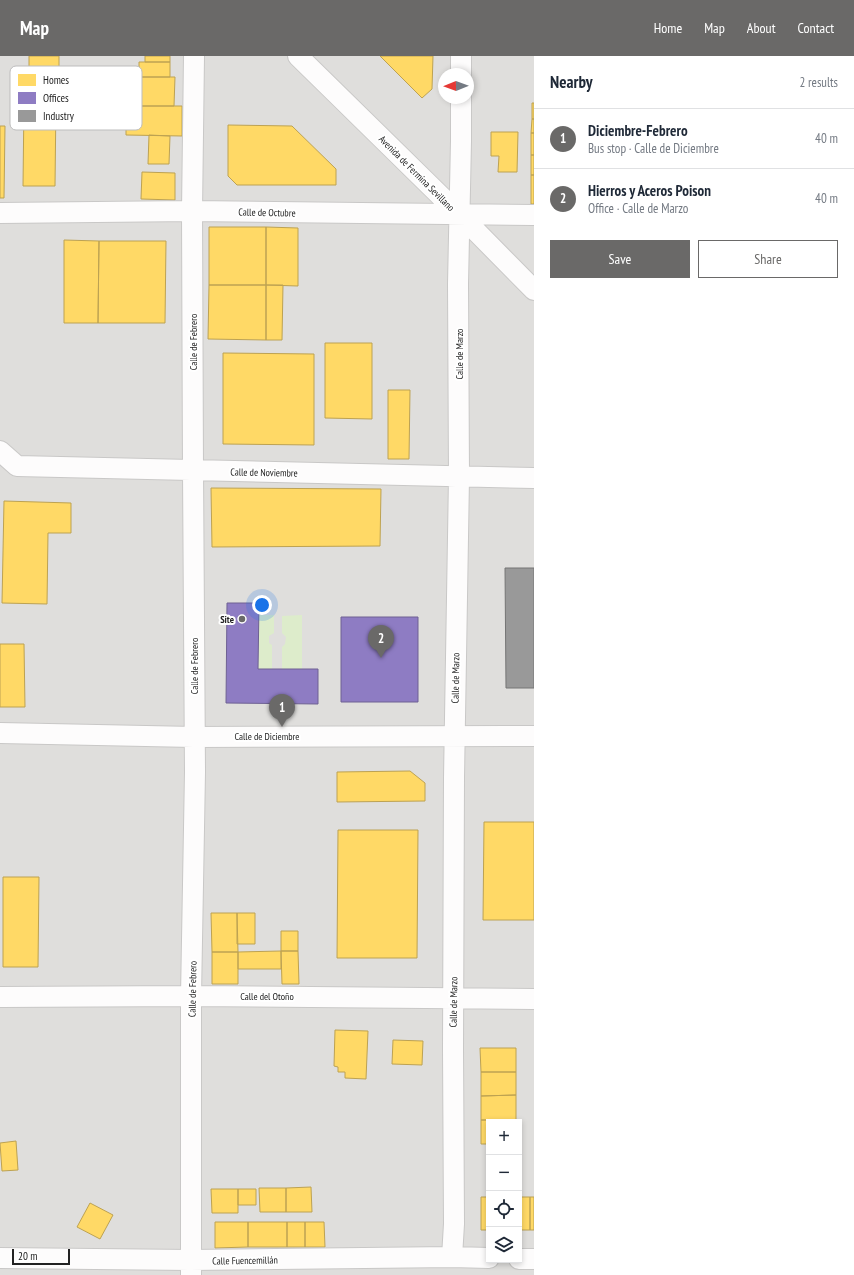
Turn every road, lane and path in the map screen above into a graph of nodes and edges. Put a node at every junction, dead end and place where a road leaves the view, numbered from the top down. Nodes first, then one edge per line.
1 (194, 56) edge
2 (298, 56) edge
3 (461, 56) edge
4 (461, 68) edge
5 (461, 104) edge
6 (192, 211) junction
7 (0, 212) edge
8 (459, 214) junction
9 (534, 215) edge
10 (534, 290) edge
11 (0, 451) edge
12 (193, 470) junction
13 (459, 477) junction
14 (534, 478) edge
15 (0, 733) edge
16 (534, 736) edge
17 (194, 737) junction
18 (455, 737) junction
19 (191, 996) junction
20 (0, 997) edge
21 (453, 997) junction
22 (534, 999) edge
23 (0, 1258) edge
24 (452, 1258) junction
25 (486, 1258) edge
26 (522, 1259) edge
27 (534, 1259) edge
28 (190, 1268) edge

1 - 6 street, Calle de Febrero
2 - 8 street, Avenida de Fermina Sevillano
3 - 4 street
5 - 8 street, Calle de Marzo
6 - 7 street, Calle de Octubre
6 - 8 street, Calle de Octubre
6 - 12 street, Calle de Febrero
8 - 9 street, Calle de Octubre
8 - 10 street, Avenida de Fermina Sevillano
8 - 13 street, Calle de Marzo
11 - 12 street, Calle de Noviembre
12 - 13 street, Calle de Noviembre
12 - 17 street, Calle de Febrero
13 - 14 street, Calle de Noviembre
13 - 18 street, Calle de Marzo
15 - 17 street, Calle de Diciembre
16 - 18 street, Calle de Diciembre
17 - 18 street, Calle de Diciembre
17 - 19 street, Calle de Febrero
18 - 21 street, Calle de Marzo
19 - 20 street, Calle del Otoño
19 - 21 street, Calle del Otoño
19 - 28 street, Calle de Febrero
21 - 22 street, Calle del Otoño
21 - 24 street, Calle de Marzo
23 - 28 street, Calle Fuencemillán
24 - 25 street, Calle Fuencemillán
24 - 28 street, Calle Fuencemillán
26 - 27 street

